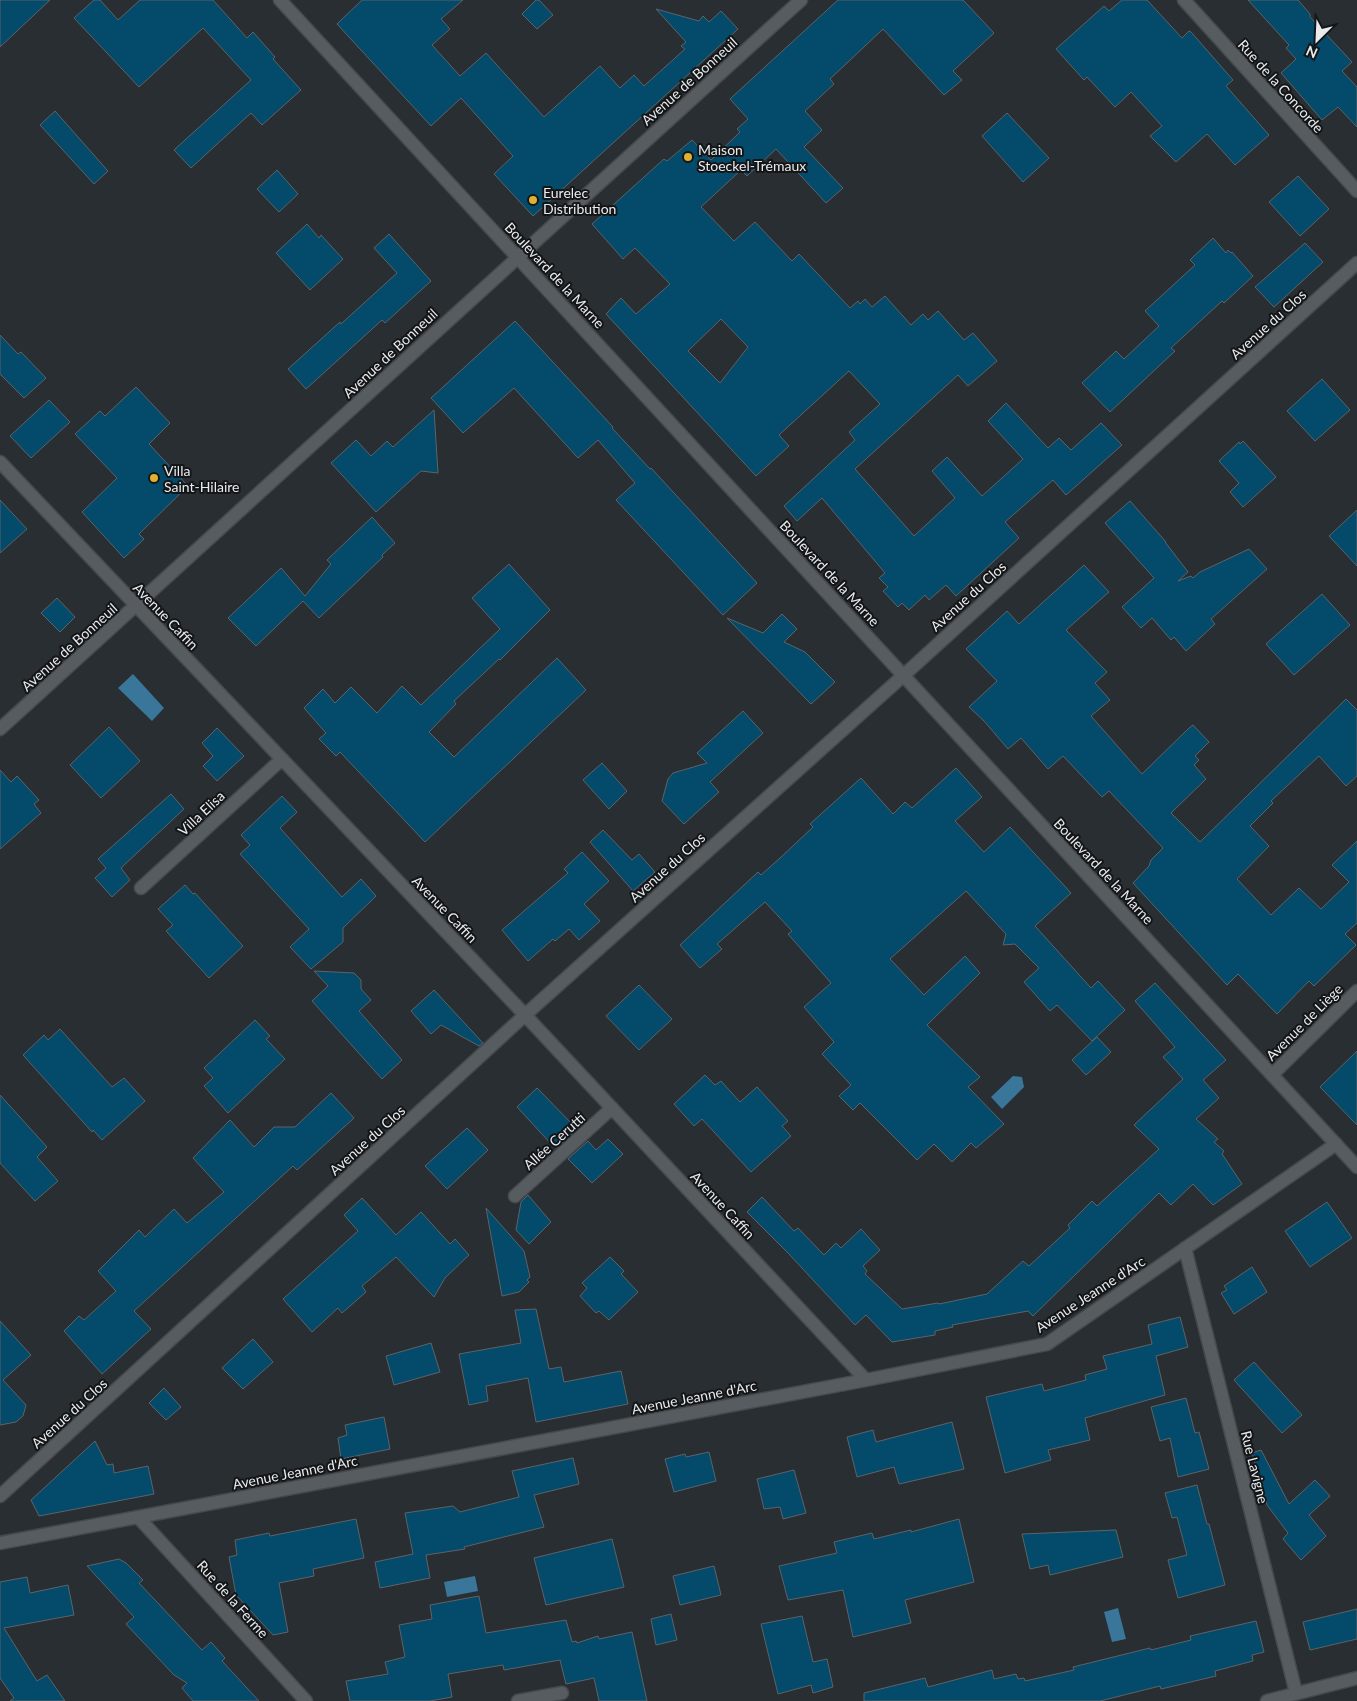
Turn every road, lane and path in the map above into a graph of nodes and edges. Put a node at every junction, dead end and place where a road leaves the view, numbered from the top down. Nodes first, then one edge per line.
1 (280, 0) edge
2 (801, 0) edge
3 (1184, 0) edge
4 (1357, 191) edge
5 (517, 257) junction
6 (1357, 263) edge
7 (0, 462) edge
8 (137, 606) junction
9 (904, 675) junction
10 (0, 730) edge
11 (282, 759) junction
12 (140, 888) dead end
13 (1357, 991) edge
14 (525, 1015) junction
15 (1272, 1075) junction
16 (612, 1108) junction
17 (1336, 1144) junction
18 (1357, 1167) edge
19 (515, 1196) dead end
20 (1185, 1248) junction
21 (866, 1380) junction
22 (0, 1496) edge
23 (138, 1517) junction
24 (0, 1543) edge
25 (1357, 1678) edge
26 (562, 1693) dead end
27 (1296, 1693) junction
28 (306, 1701) edge
29 (518, 1701) edge
30 (1267, 1701) edge

1 - 5 street, Boulevard de la Marne
2 - 5 street, Avenue de Bonneuil
3 - 4 street, Rue de la Concorde
5 - 8 street, Avenue de Bonneuil
5 - 9 street, Boulevard de la Marne
6 - 9 street, Avenue du Clos
7 - 8 street, Avenue Caffin
8 - 10 street, Avenue de Bonneuil
8 - 11 street, Avenue Caffin
9 - 14 street, Avenue du Clos
9 - 15 street, Boulevard de la Marne
11 - 12 street, Villa Elisa
11 - 14 street, Avenue Caffin
13 - 15 street, Avenue de Liège
14 - 16 street, Avenue Caffin
14 - 22 street, Avenue du Clos
15 - 17 street, Boulevard de la Marne
16 - 19 street, Allée Cerutti
16 - 21 street, Avenue Caffin
17 - 18 street, Boulevard de la Marne
17 - 20 street, Avenue Jeanne d'Arc
20 - 21 street, Avenue Jeanne d'Arc
20 - 27 street, Rue Lavigne
21 - 23 street, Avenue Jeanne d'Arc
23 - 24 street, Avenue Jeanne d'Arc
23 - 28 street, Rue de la Ferme
25 - 27 street
26 - 29 street
27 - 30 street

